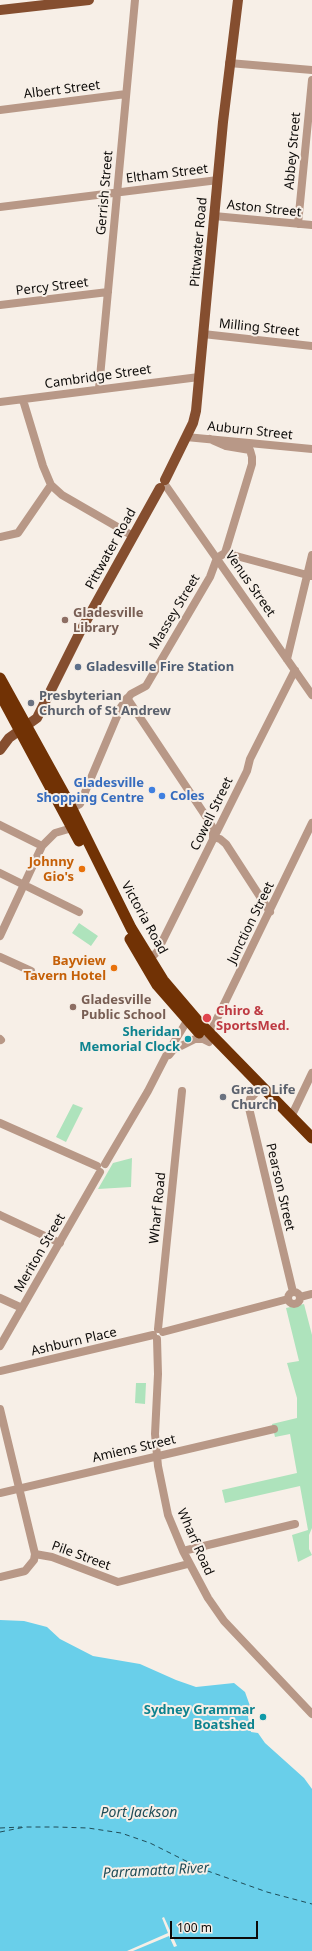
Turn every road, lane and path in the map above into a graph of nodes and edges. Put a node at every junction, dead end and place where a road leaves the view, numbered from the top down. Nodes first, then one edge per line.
1 (89, 0) edge
2 (135, 0) edge
3 (238, 0) edge
4 (45, 3) edge
5 (0, 10) edge
6 (229, 63) junction
7 (312, 70) edge
8 (312, 80) edge
9 (126, 94) junction
10 (0, 110) edge
11 (308, 148) edge
12 (218, 180) junction
13 (118, 192) junction
14 (0, 207) edge
15 (214, 216) junction
16 (298, 224) junction
17 (312, 225) edge
18 (108, 292) junction
19 (0, 305) edge
20 (203, 334) junction
21 (312, 346) edge
22 (199, 377) junction
23 (99, 388) junction
24 (23, 400) junction
25 (0, 402) edge
26 (186, 437) junction
27 (210, 439) junction
28 (312, 449) edge
29 (51, 485) junction
30 (163, 485) junction
31 (133, 536) junction
32 (0, 537) edge
33 (225, 553) junction
34 (312, 555) edge
35 (217, 558) junction
36 (309, 575) edge
37 (287, 659) junction
38 (295, 670) junction
39 (0, 678) edge
40 (0, 694) edge
41 (312, 695) edge
42 (127, 698) junction
43 (24, 728) junction
44 (0, 750) edge
45 (72, 808) junction
46 (312, 823) edge
47 (0, 825) edge
48 (72, 828) junction
49 (213, 837) junction
50 (42, 846) junction
51 (0, 873) edge
52 (23, 884) junction
53 (79, 912) dead end
54 (270, 912) junction
55 (0, 936) edge
56 (0, 957) edge
57 (147, 962) junction
58 (31, 971) dead end
59 (192, 1021) junction
60 (209, 1038) junction
61 (165, 1058) junction
62 (312, 1073) edge
63 (182, 1091) dead end
64 (257, 1091) junction
65 (291, 1117) junction
66 (0, 1123) edge
67 (312, 1138) edge
68 (312, 1147) edge
69 (101, 1167) junction
70 (0, 1215) edge
71 (60, 1243) junction
72 (293, 1292) junction
73 (312, 1294) edge
74 (300, 1297) junction
75 (0, 1298) edge
76 (288, 1299) junction
77 (22, 1308) junction
78 (4, 1332) edge
79 (158, 1334) junction
80 (0, 1346) edge
81 (0, 1371) edge
82 (0, 1409) edge
83 (274, 1429) dead end
84 (157, 1456) junction
85 (18, 1489) junction
86 (0, 1493) edge
87 (295, 1524) dead end
88 (183, 1551) junction
89 (35, 1557) junction
90 (188, 1564) junction
91 (0, 1577) edge
92 (312, 1714) edge

1 - 4 main road
2 - 9 street, Gerrish Street
3 - 6 main road, Pittwater Road
4 - 5 main road
6 - 7 street
6 - 12 main road, Pittwater Road
8 - 11 street, Abbey Street
9 - 10 street, Albert Street
9 - 13 street, Gerrish Street
11 - 16 street, Abbey Street
12 - 13 street, Eltham Street
12 - 15 main road, Pittwater Road
13 - 14 street, Eltham Street
13 - 18 street, Gerrish Street
15 - 16 street, Aston Street
15 - 20 main road, Pittwater Road
16 - 17 street, Aston Street
18 - 19 street, Percy Street
18 - 23 street, Gerrish Street
20 - 21 street, Milling Street
20 - 22 main road, Pittwater Road
22 - 23 street, Cambridge Street
22 - 26 main road, Pittwater Road
23 - 24 street, Cambridge Street
24 - 25 street, Cambridge Street
24 - 29 street
26 - 27 street, Auburn Street
26 - 30 main road, Pittwater Road
27 - 28 street, Auburn Street
27 - 33 street
29 - 31 street
29 - 32 street
30 - 31 main road, Pittwater Road
30 - 35 street, Venus Street
31 - 43 main road, Pittwater Road
33 - 35 street
33 - 36 street
34 - 36 street
35 - 37 street, Venus Street
35 - 42 street, Massey Street
36 - 37 street
37 - 38 street, Venus Street
38 - 41 street, Venus Street
38 - 49 street, Cowell Street
39 - 43 highway, Victoria Road
40 - 43 highway, Victoria Road
42 - 45 street, Massey Street
42 - 49 street
43 - 44 main road, Pittwater Road
43 - 45 highway, Victoria Road
43 - 48 highway, Victoria Road
45 - 57 highway, Victoria Road
46 - 54 street, Junction Street
47 - 50 street
48 - 50 street
48 - 57 highway, Victoria Road
49 - 54 street
49 - 57 street, Cowell Street
50 - 52 street
51 - 52 street
52 - 53 street
52 - 55 street
54 - 60 street, Junction Street
56 - 58 street
57 - 59 highway, Victoria Road
59 - 60 highway, Victoria Road
59 - 61 street, Meriton Street
60 - 61 street
60 - 64 highway, Victoria Road
60 - 65 highway, Victoria Road
61 - 69 street, Meriton Street
62 - 65 street
63 - 79 street, Wharf Road
64 - 68 highway, Victoria Road
64 - 72 street, Pearson Street
65 - 67 highway, Victoria Road
66 - 69 street
69 - 71 street, Meriton Street
70 - 71 street
71 - 77 street, Meriton Street
72 - 74 street
72 - 76 street
73 - 74 street
74 - 76 street
75 - 77 street
76 - 79 street, Ashburn Place
77 - 78 street, Meriton Street
78 - 80 street, Meriton Street
79 - 81 street, Ashburn Place
79 - 84 street, Wharf Road
82 - 85 street
83 - 84 street, Amiens Street
84 - 85 street, Amiens Street
84 - 88 street, Wharf Road
85 - 86 street, Amiens Street
85 - 89 street
87 - 88 street
88 - 90 street, Wharf Road
89 - 90 street, Pile Street
89 - 91 street
90 - 92 street, Wharf Road

